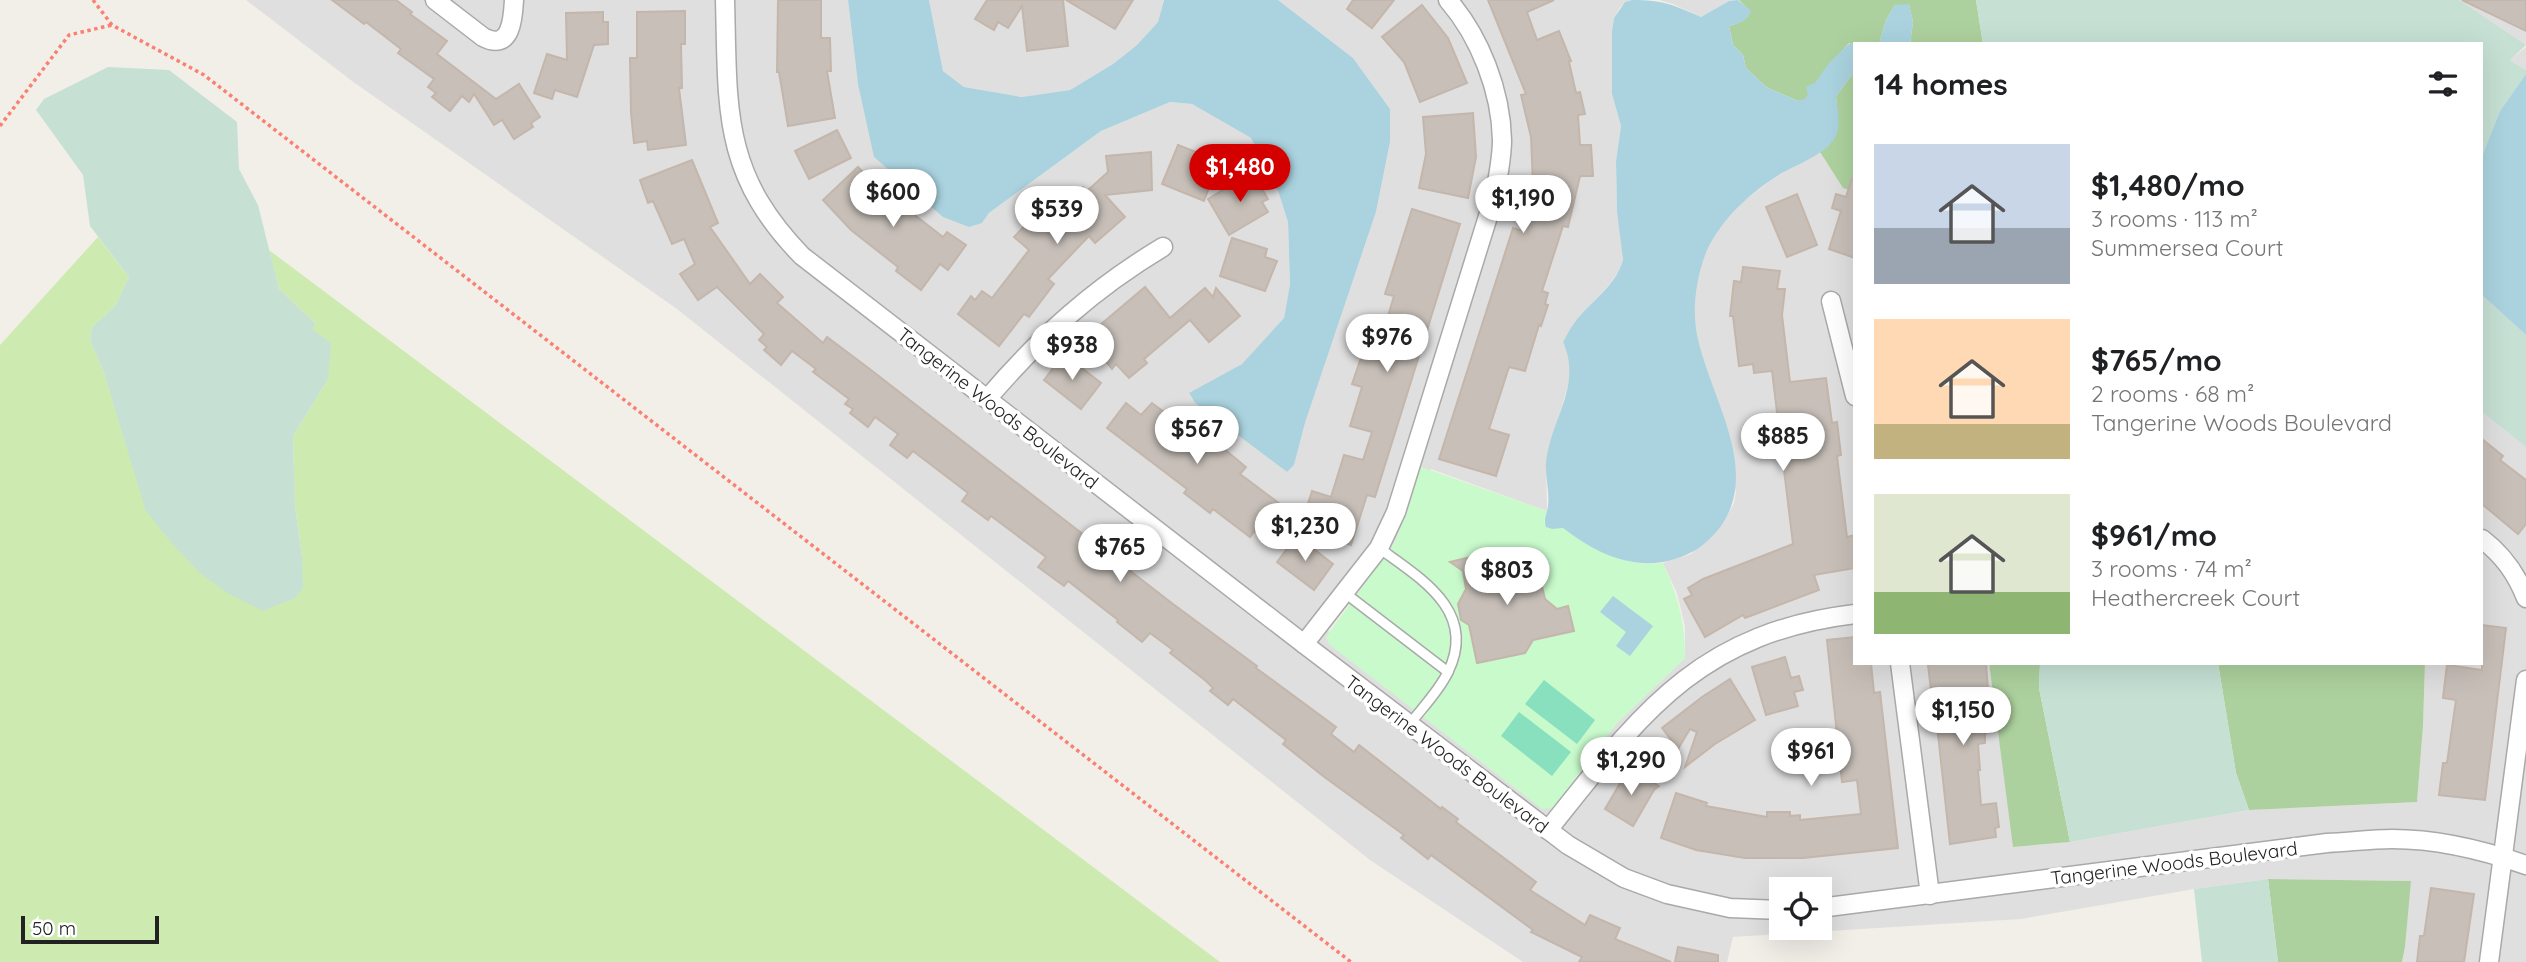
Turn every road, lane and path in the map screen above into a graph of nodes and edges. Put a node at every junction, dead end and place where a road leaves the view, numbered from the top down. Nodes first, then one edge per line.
1 (93, 0) edge
2 (435, 0) edge
3 (514, 0) edge
4 (725, 0) edge
5 (1448, 0) edge
6 (112, 25) junction
7 (0, 126) edge
8 (1163, 247) dead end
9 (1831, 300) dead end
10 (1853, 388) edge
11 (987, 399) junction
12 (2483, 540) edge
13 (1379, 548) junction
14 (1345, 593) junction
15 (2526, 598) edge
16 (1853, 614) edge
17 (1304, 645) junction
18 (1900, 665) edge
19 (1448, 672) junction
20 (2526, 680) edge
21 (1409, 725) junction
22 (1548, 830) junction
23 (2503, 857) junction
24 (2526, 864) edge
25 (1930, 895) junction
26 (1832, 907) edge
27 (1769, 910) edge
28 (1351, 962) edge
29 (2488, 962) edge

1 - 6 path
2 - 3 street
4 - 11 street, Tangerine Woods Boulevard
5 - 13 street
6 - 7 path
6 - 28 path
8 - 11 street
9 - 10 street
11 - 17 street, Tangerine Woods Boulevard
12 - 15 street
13 - 14 street
13 - 19 lane
14 - 17 street
14 - 19 lane
16 - 22 street
17 - 21 street, Tangerine Woods Boulevard
18 - 25 street
19 - 21 lane
20 - 23 street
21 - 22 street, Tangerine Woods Boulevard
22 - 27 street, Tangerine Woods Boulevard
23 - 24 street, Tangerine Woods Boulevard
23 - 25 street, Tangerine Woods Boulevard
23 - 29 street
25 - 26 street, Tangerine Woods Boulevard

